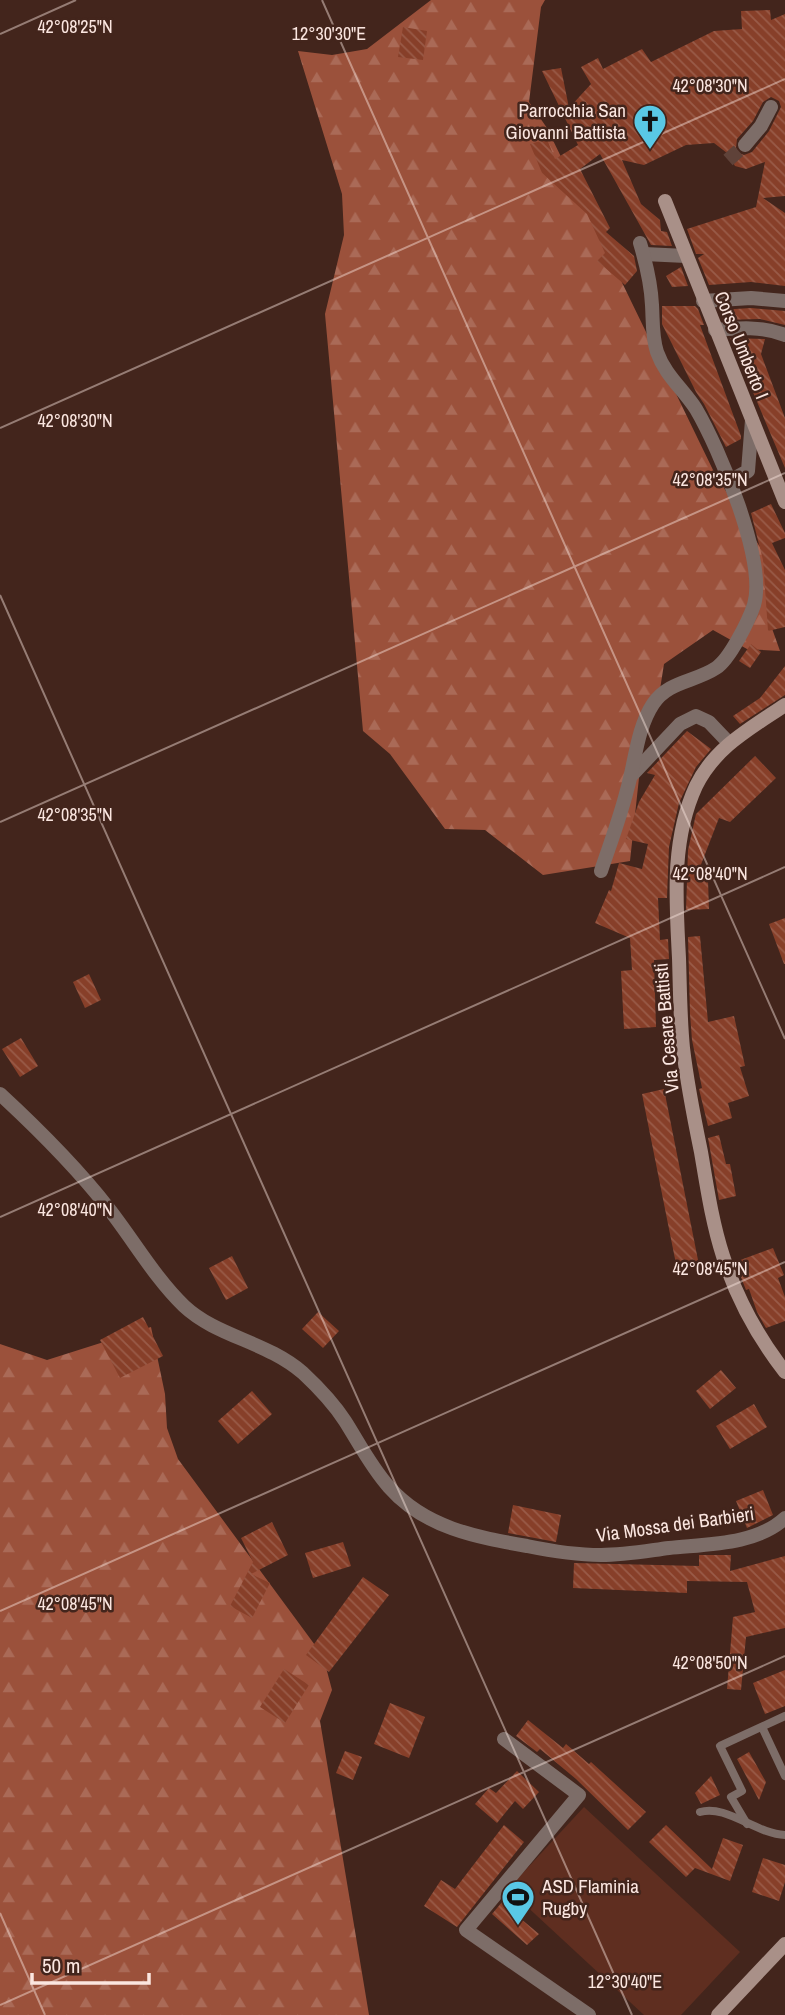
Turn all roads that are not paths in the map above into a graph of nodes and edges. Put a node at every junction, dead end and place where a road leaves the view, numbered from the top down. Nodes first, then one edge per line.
1 (771, 107) dead end
2 (745, 145) tunnel mouth
3 (665, 201) dead end
4 (686, 256) junction
5 (785, 301) edge
6 (704, 302) junction
7 (715, 330) junction
8 (785, 335) edge
9 (751, 420) junction
10 (728, 482) junction
11 (785, 502) edge
12 (785, 705) edge
13 (729, 743) junction
14 (631, 776) junction
15 (601, 871) dead end
16 (0, 1094) edge
17 (785, 1372) edge
18 (785, 1518) edge
19 (785, 1716) edge
20 (762, 1727) junction
21 (504, 1739) dead end
22 (785, 1776) edge
23 (700, 1812) dead end
24 (747, 1824) junction
25 (785, 1835) edge
26 (785, 1944) edge
27 (589, 2015) edge
28 (718, 2015) edge

1 - 2 street
3 - 4 street, Corso Umberto I
4 - 6 street, Corso Umberto I
4 - 10 street
5 - 6 street
6 - 7 street, Corso Umberto I
7 - 8 street
7 - 9 street, Corso Umberto I
9 - 10 street
9 - 11 street, Corso Umberto I
10 - 14 street
12 - 13 street, Via Cesare Battisti
13 - 14 street
13 - 17 street, Via Cesare Battisti
14 - 15 street
16 - 18 street, Via Mossa dei Barbieri
19 - 20 lane
20 - 22 lane
20 - 24 lane
21 - 27 street
23 - 24 lane
24 - 25 lane
26 - 28 street

